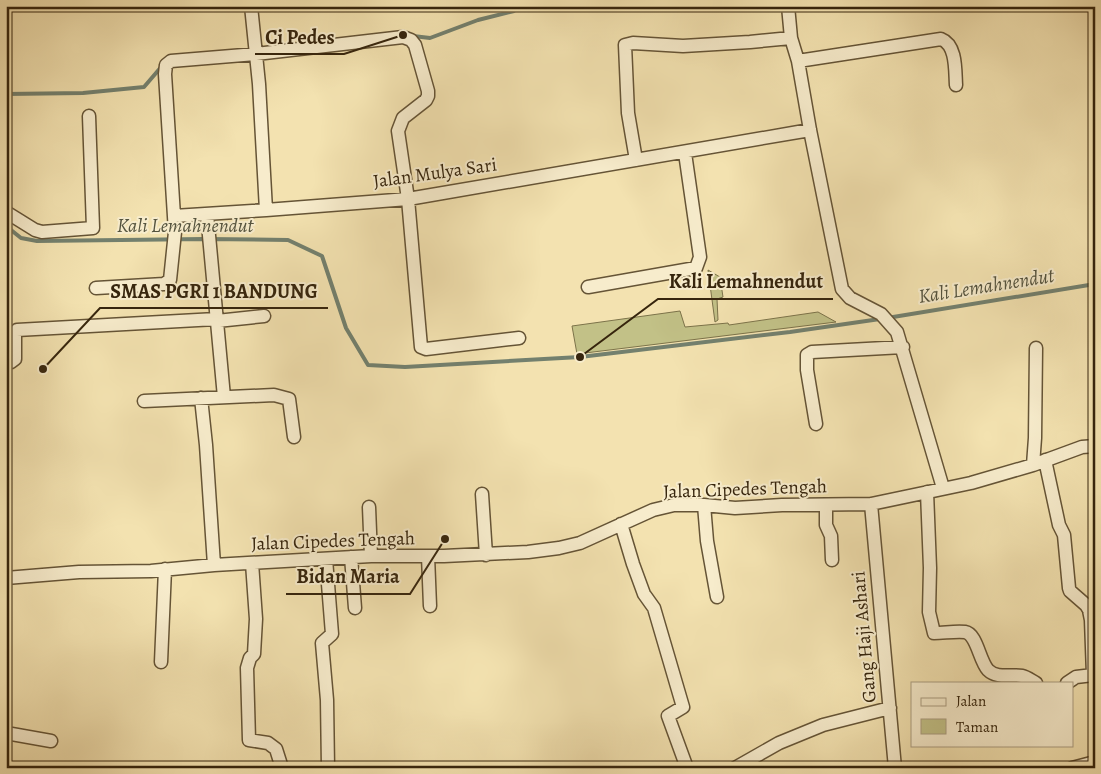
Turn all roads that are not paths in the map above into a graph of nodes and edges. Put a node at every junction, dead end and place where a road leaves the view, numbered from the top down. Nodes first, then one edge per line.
1 (251, 6) edge
2 (788, 6) edge
3 (791, 38) junction
4 (256, 54) junction
5 (798, 61) junction
6 (956, 85) dead end
7 (89, 116) dead end
8 (810, 130) junction
9 (685, 153) junction
10 (636, 160) junction
11 (408, 199) junction
12 (266, 210) junction
13 (6, 212) edge
14 (207, 214) junction
15 (174, 216) junction
16 (588, 287) dead end
17 (96, 288) dead end
18 (264, 316) dead end
19 (216, 320) junction
20 (519, 338) dead end
21 (902, 347) junction
22 (1036, 348) dead end
23 (6, 362) edge
24 (224, 397) junction
25 (201, 398) junction
26 (144, 401) dead end
27 (816, 424) dead end
28 (294, 437) dead end
29 (1095, 446) edge
30 (1039, 462) junction
31 (943, 488) junction
32 (927, 492) junction
33 (482, 494) dead end
34 (871, 504) junction
35 (704, 505) junction
36 (826, 506) junction
37 (369, 507) dead end
38 (621, 524) junction
39 (486, 555) junction
40 (371, 556) junction
41 (428, 556) junction
42 (351, 558) junction
43 (326, 559) junction
44 (832, 560) dead end
45 (252, 563) junction
46 (214, 565) junction
47 (165, 569) junction
48 (6, 578) edge
49 (717, 597) dead end
50 (430, 606) dead end
51 (355, 608) dead end
52 (162, 662) dead end
53 (1034, 682) edge
54 (1068, 682) edge
55 (890, 708) junction
56 (6, 733) edge
57 (51, 741) dead end
58 (1095, 762) edge
59 (282, 768) edge
60 (328, 768) edge
61 (687, 768) edge
62 (735, 768) edge
63 (895, 768) edge
64 (1072, 768) edge

1 - 4 street
2 - 3 street
3 - 5 street
3 - 10 street
4 - 11 street
4 - 12 street
4 - 15 street
5 - 6 street
5 - 8 street
7 - 13 street
8 - 9 street, Jalan Mulya Sari
8 - 21 street
9 - 10 street, Jalan Mulya Sari
9 - 16 street
10 - 11 street, Jalan Mulya Sari
11 - 12 street, Jalan Mulya Sari
11 - 20 street
12 - 14 street, Jalan Mulya Sari
14 - 15 street, Jalan Mulya Sari
14 - 19 street
15 - 17 street
18 - 19 street
19 - 23 street
19 - 24 street
21 - 27 street
21 - 31 street
22 - 30 street
24 - 25 street
24 - 28 street
25 - 26 street
25 - 46 street
29 - 30 street, Jalan Cipedes Tengah
30 - 31 street, Jalan Cipedes Tengah
30 - 54 street
31 - 32 street, Jalan Cipedes Tengah
32 - 34 street, Jalan Cipedes Tengah
32 - 53 street
33 - 39 street
34 - 36 street, Jalan Cipedes Tengah
34 - 55 street, Gang Haji Ashari
35 - 36 street, Jalan Cipedes Tengah
35 - 38 street, Jalan Cipedes Tengah
35 - 49 street
36 - 44 street
37 - 40 street
38 - 39 street, Jalan Cipedes Tengah
38 - 61 street
39 - 41 street, Jalan Cipedes Tengah
40 - 41 street, Jalan Cipedes Tengah
40 - 42 street, Jalan Cipedes Tengah
41 - 50 street
42 - 43 street, Jalan Cipedes Tengah
42 - 51 street
43 - 45 street, Jalan Cipedes Tengah
43 - 60 street
45 - 46 street, Jalan Cipedes Tengah
45 - 59 street
46 - 47 street, Jalan Cipedes Tengah
47 - 48 street, Jalan Cipedes Tengah
47 - 52 street
55 - 62 street
55 - 63 street, Gang Haji Ashari
56 - 57 street
58 - 64 street

